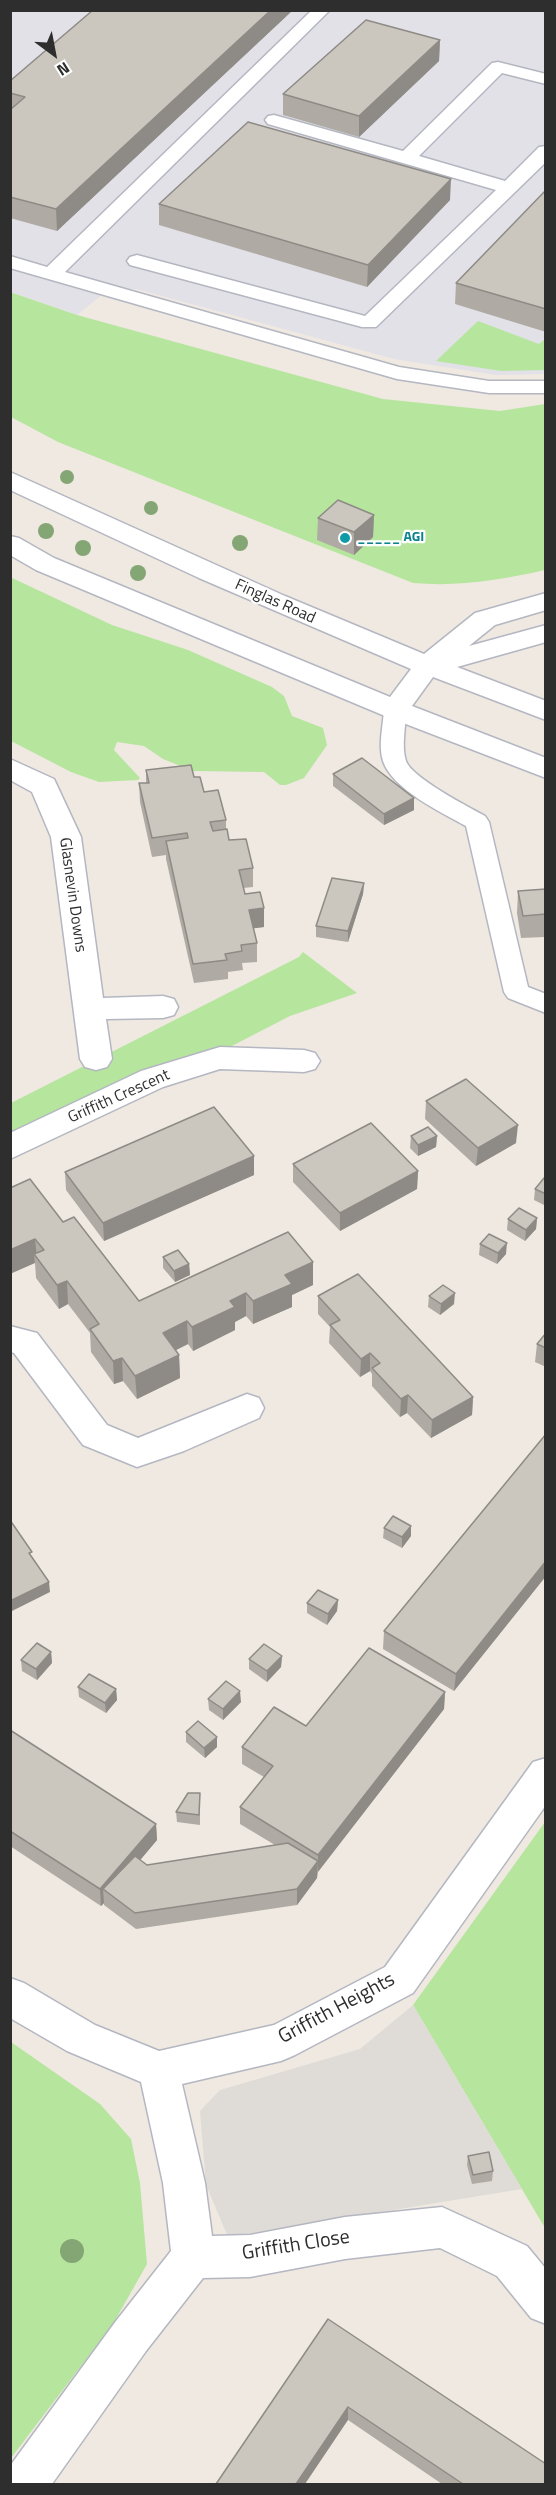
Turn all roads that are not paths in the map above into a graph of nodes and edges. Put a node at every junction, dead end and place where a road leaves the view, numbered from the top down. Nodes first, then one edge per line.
1 (322, 10) edge
2 (546, 80) edge
3 (273, 120) dead end
4 (546, 151) edge
5 (407, 158) junction
6 (507, 188) junction
7 (137, 261) dead end
8 (10, 262) edge
9 (51, 274) junction
10 (546, 387) edge
11 (10, 480) edge
12 (10, 544) edge
13 (546, 601) edge
14 (546, 633) edge
15 (426, 667) junction
16 (395, 710) junction
17 (546, 711) edge
18 (10, 768) edge
19 (546, 770) edge
20 (546, 1004) edge
21 (163, 1006) dead end
22 (90, 1009) junction
23 (96, 1059) dead end
24 (304, 1061) dead end
25 (10, 1148) edge
26 (10, 1339) edge
27 (247, 1408) dead end
28 (546, 1774) edge
29 (10, 1996) edge
30 (159, 2070) junction
31 (193, 2257) junction
32 (546, 2303) edge
33 (25, 2484) edge

1 - 9 lane
2 - 5 lane
3 - 5 lane
4 - 6 lane
5 - 6 lane
6 - 7 lane
8 - 9 lane
9 - 10 lane
11 - 15 street, Finglas Road
12 - 16 street
13 - 15 street
14 - 15 street
15 - 16 street
15 - 17 street, Finglas Road
16 - 19 street
16 - 20 lane
18 - 22 street, Glasnevin Downs
21 - 22 street
22 - 23 street, Glasnevin Downs
24 - 25 street, Griffith Crescent
26 - 27 street
28 - 30 street, Griffith Heights
29 - 30 street
30 - 31 street
31 - 32 street, Griffith Close
31 - 33 street

